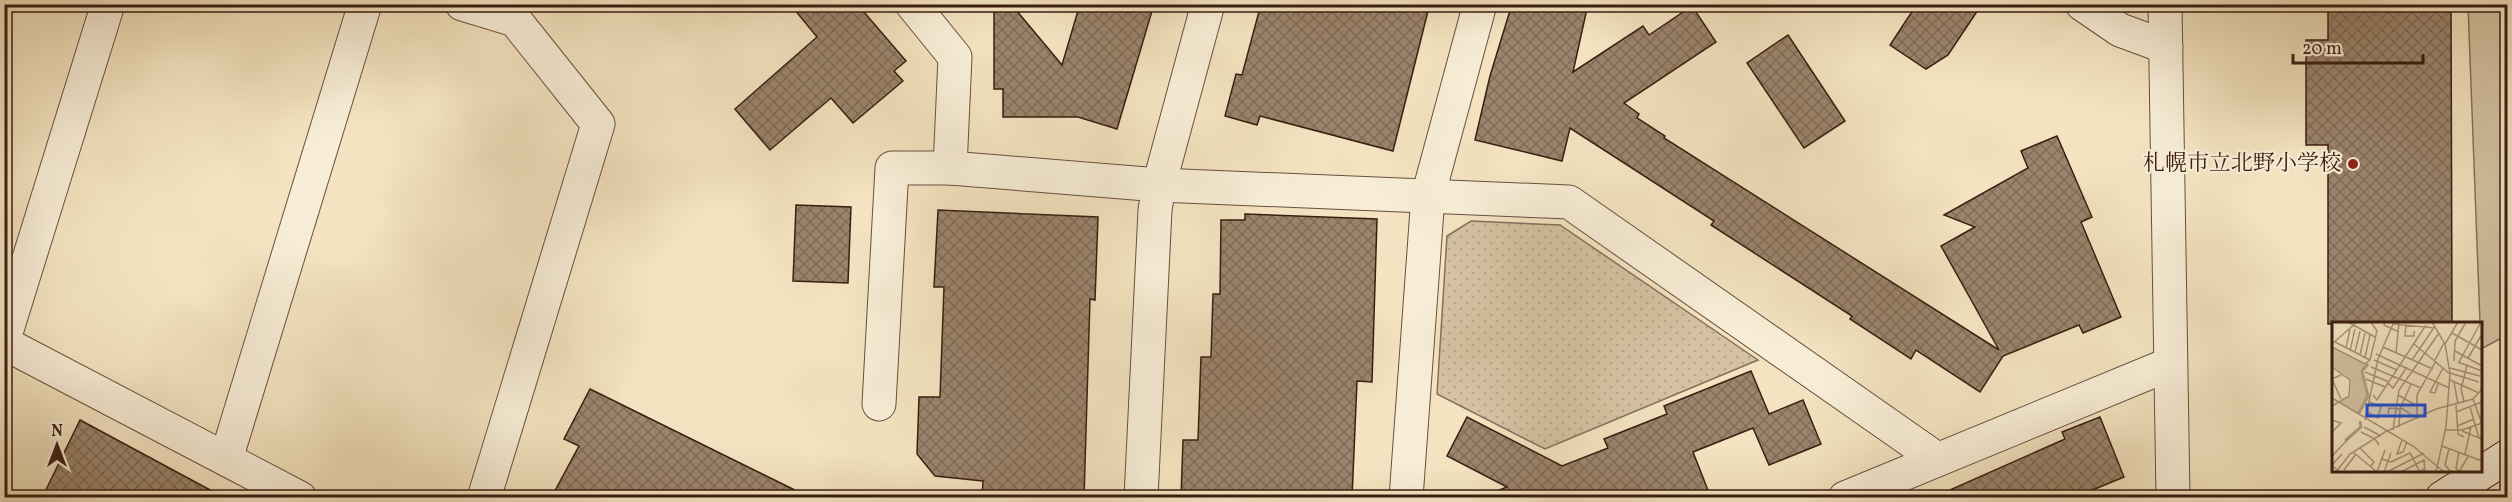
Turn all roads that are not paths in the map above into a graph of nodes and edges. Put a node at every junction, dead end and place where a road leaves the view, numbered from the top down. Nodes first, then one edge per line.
1 (108, 4) edge
2 (365, 4) edge
3 (462, 4) edge
4 (912, 4) edge
5 (1208, 4) edge
6 (1480, 4) edge
7 (2082, 4) edge
8 (2165, 4) edge
9 (2166, 47) junction
10 (950, 168) junction
11 (1159, 185) junction
12 (1428, 196) junction
13 (4, 341) edge
14 (2170, 364) junction
15 (879, 404) dead end
16 (2508, 456) edge
17 (226, 459) junction
18 (1937, 459) junction
19 (300, 498) edge
20 (484, 498) edge
21 (1142, 498) edge
22 (1406, 498) edge
23 (1845, 498) edge
24 (2173, 498) edge
25 (2442, 498) edge

1 - 13 street
2 - 17 street
3 - 20 street
4 - 10 street
5 - 11 street
6 - 12 street
7 - 9 street
8 - 9 street
9 - 14 street
10 - 11 street
10 - 15 street
11 - 12 street
11 - 21 street
12 - 18 street
12 - 22 street
13 - 17 street
14 - 18 street
14 - 24 street
16 - 25 street
17 - 19 street
18 - 23 street

